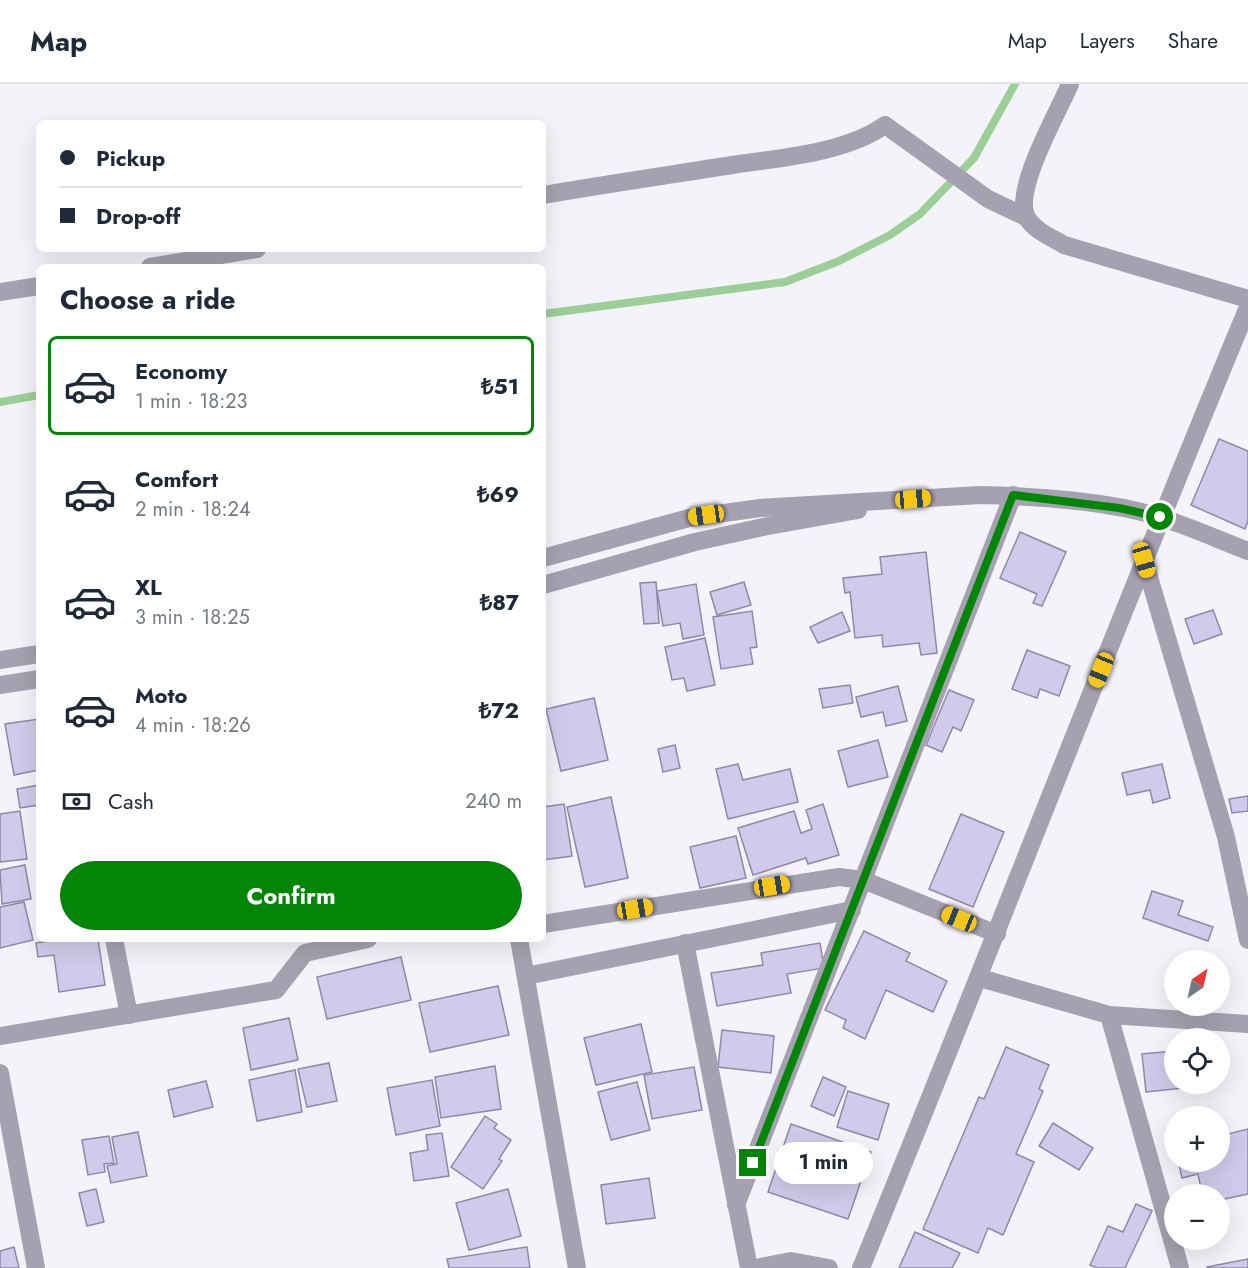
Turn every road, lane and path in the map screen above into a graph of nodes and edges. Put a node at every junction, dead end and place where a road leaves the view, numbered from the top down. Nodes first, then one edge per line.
1 (1070, 84) edge
2 (546, 195) edge
3 (1026, 217) junction
4 (239, 252) edge
5 (168, 264) edge
6 (36, 286) edge
7 (0, 292) edge
8 (1248, 299) edge
9 (1248, 307) edge
10 (1013, 495) junction
11 (913, 499) junction
12 (1160, 517) junction
13 (1248, 550) edge
14 (546, 557) edge
15 (1144, 560) junction
16 (546, 584) edge
17 (36, 654) edge
18 (0, 660) edge
19 (36, 679) edge
20 (0, 685) edge
21 (863, 880) junction
22 (852, 910) junction
23 (546, 924) edge
24 (997, 934) junction
25 (1248, 940) edge
26 (115, 942) edge
27 (354, 942) edge
28 (520, 942) edge
29 (685, 944) junction
30 (526, 976) junction
31 (980, 978) junction
32 (129, 1014) junction
33 (1109, 1015) junction
34 (1248, 1024) edge
35 (0, 1036) edge
36 (0, 1073) edge
37 (736, 1205) junction
38 (36, 1268) edge
39 (577, 1268) edge
40 (749, 1268) edge
41 (756, 1268) edge
42 (829, 1268) edge
43 (861, 1268) edge
44 (1180, 1268) edge

1 - 3 street
2 - 3 street
3 - 8 street
4 - 5 street
6 - 7 street
9 - 12 street
10 - 11 street
10 - 12 street
10 - 21 street
11 - 14 street
11 - 16 street
12 - 13 street
12 - 15 street
15 - 24 street
15 - 25 street
17 - 18 street
19 - 20 street
21 - 22 street
21 - 23 street
21 - 24 street
22 - 29 street
22 - 37 street
24 - 31 street
26 - 32 street
27 - 32 street
28 - 30 street
29 - 30 street
29 - 37 street
30 - 39 street
31 - 33 street
31 - 43 street
32 - 35 street
33 - 34 street
33 - 44 street
36 - 38 street
37 - 40 street
41 - 42 street

